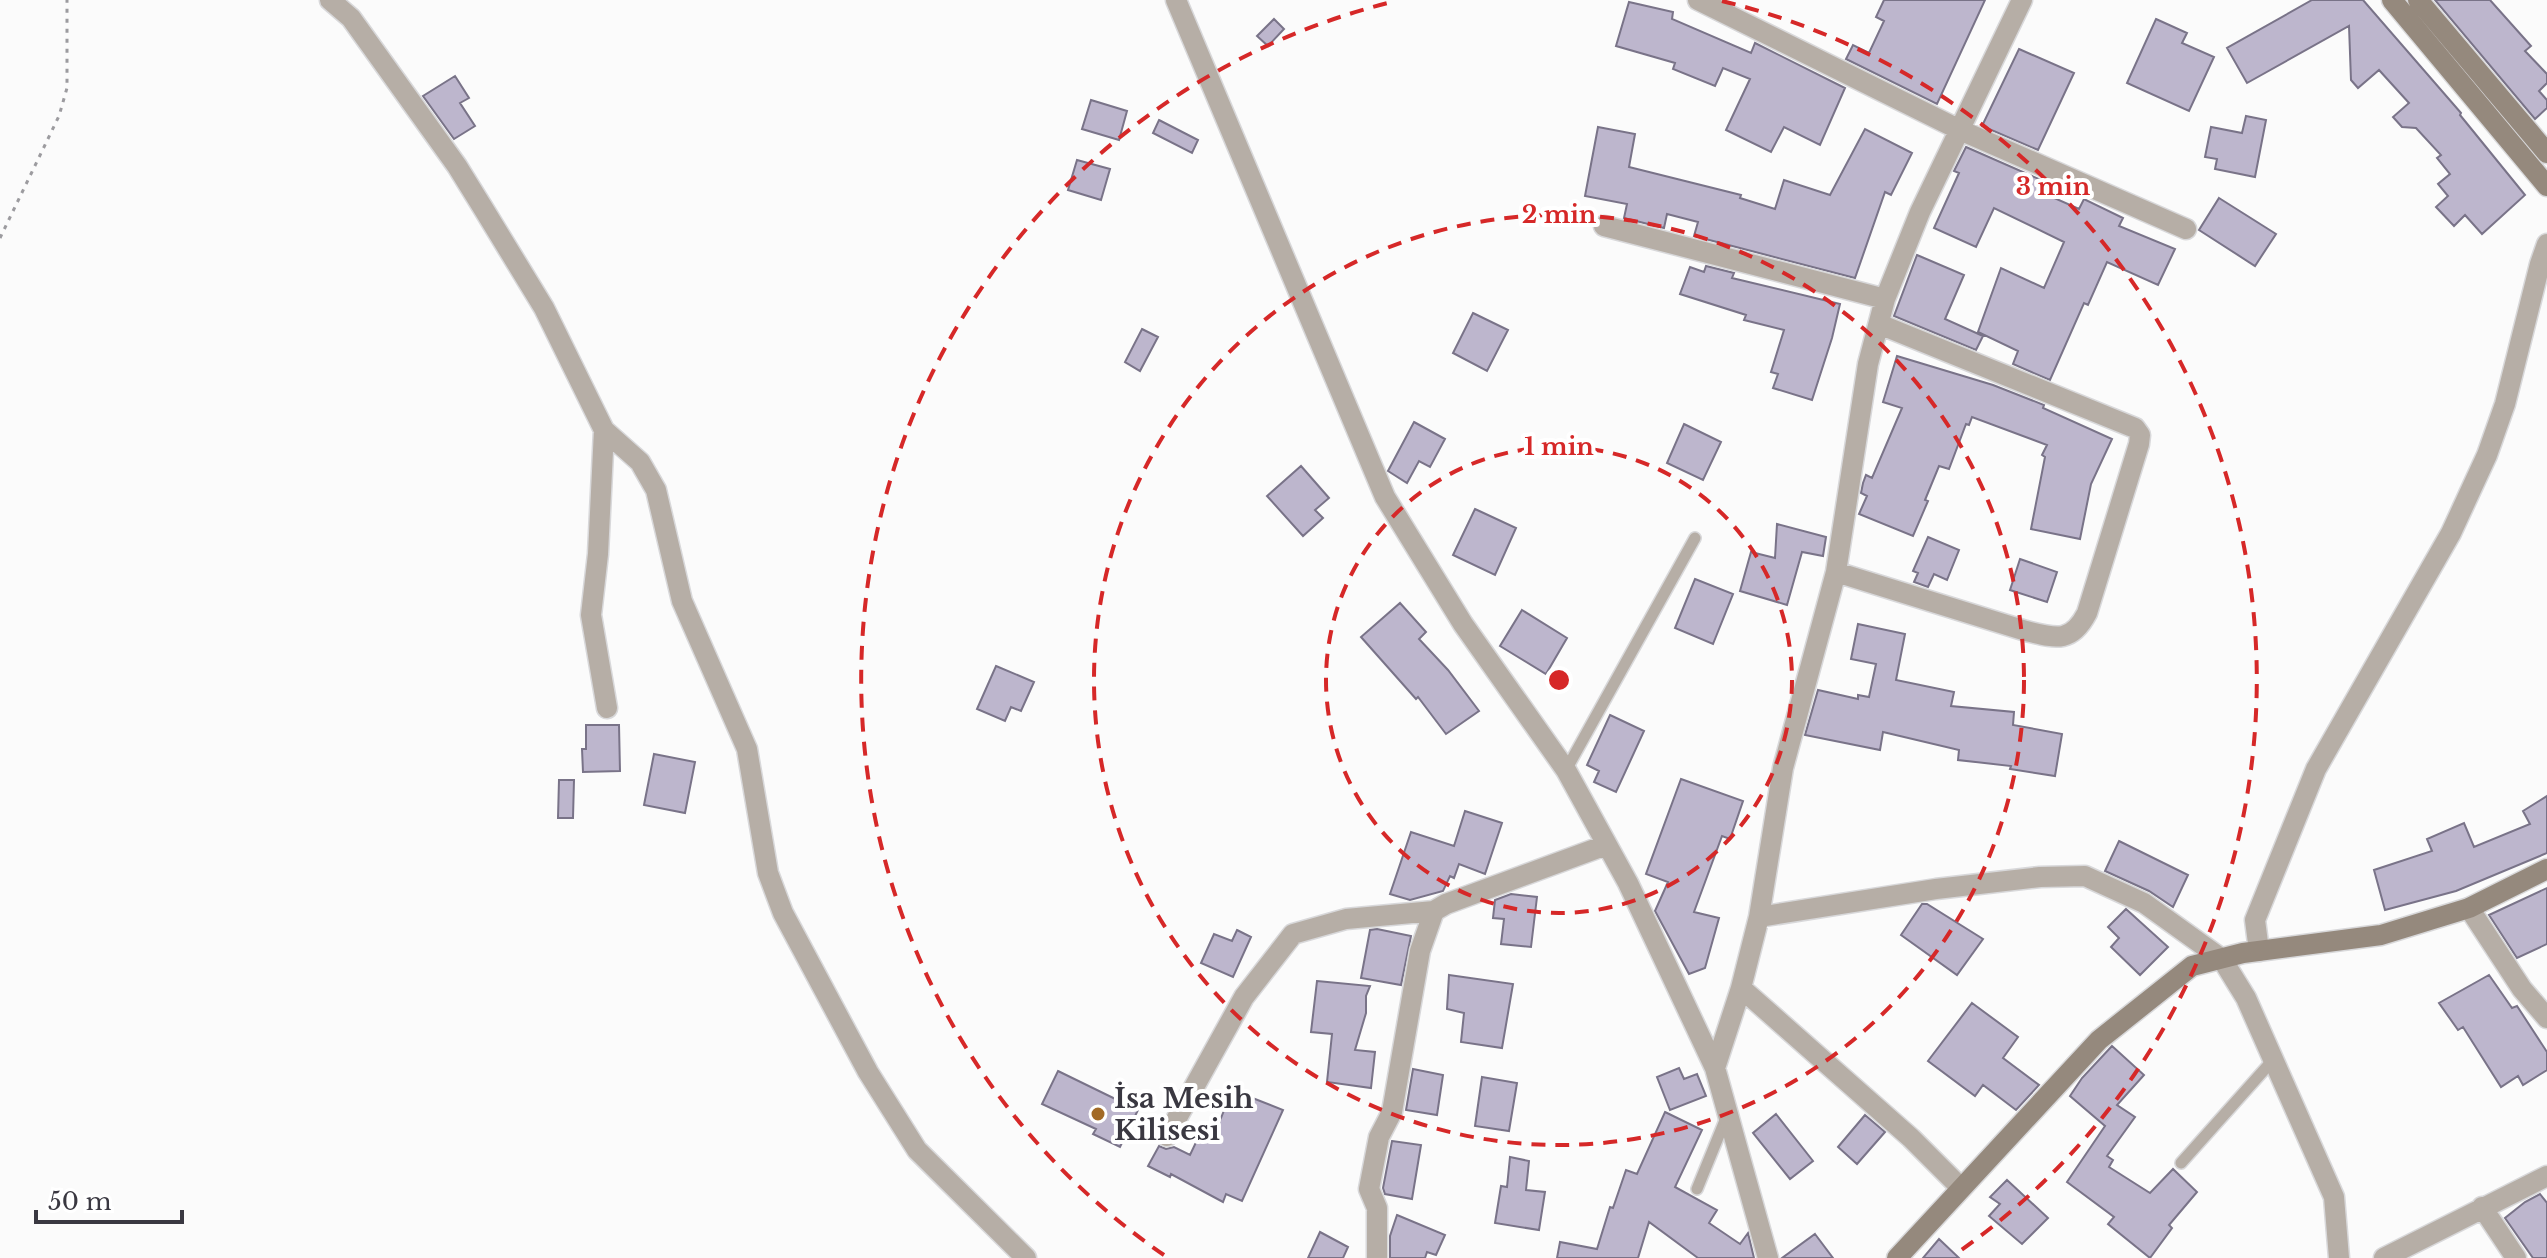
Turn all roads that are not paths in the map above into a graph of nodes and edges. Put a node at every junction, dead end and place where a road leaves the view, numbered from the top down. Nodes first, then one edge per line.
1 (330, 0) edge
2 (1176, 0) edge
3 (1698, 0) edge
4 (2022, 0) edge
5 (2392, 0) edge
6 (2418, 0) edge
7 (1960, 130) junction
8 (2547, 153) edge
9 (2547, 186) edge
10 (1604, 226) dead end
11 (2186, 229) dead end
12 (2547, 244) edge
13 (1885, 299) junction
14 (1879, 324) junction
15 (604, 430) junction
16 (1695, 538) dead end
17 (1836, 572) junction
18 (607, 708) dead end
19 (1566, 770) junction
20 (1606, 845) junction
21 (2547, 869) edge
22 (2469, 908) junction
23 (1434, 911) junction
24 (1759, 917) junction
25 (2251, 952) junction
26 (2222, 959) junction
27 (1741, 988) junction
28 (2547, 1018) edge
29 (2273, 1060) junction
30 (1715, 1068) junction
31 (1728, 1113) junction
32 (1167, 1136) dead end
33 (2181, 1163) dead end
34 (2547, 1176) edge
35 (1961, 1188) junction
36 (1697, 1189) dead end
37 (2482, 1207) junction
38 (1026, 1258) edge
39 (1377, 1258) edge
40 (1768, 1258) edge
41 (1897, 1258) edge
42 (2339, 1258) edge
43 (2384, 1258) edge
44 (2516, 1258) edge

1 - 15 street
2 - 19 street
3 - 7 street
4 - 7 street
5 - 9 street
6 - 8 street
7 - 11 street
7 - 13 street
10 - 13 street
12 - 25 street
13 - 14 street
14 - 17 street
14 - 17 street
15 - 18 street
15 - 38 street
16 - 19 lane
17 - 24 street
19 - 20 street
20 - 23 street
20 - 30 street
21 - 22 street
22 - 25 street
22 - 28 street
23 - 32 street
23 - 39 street
24 - 26 street
24 - 27 street
25 - 26 street
26 - 29 street
26 - 35 street
27 - 30 street
27 - 35 street
29 - 33 lane
29 - 42 street
30 - 31 street
31 - 36 lane
31 - 40 street
34 - 37 street
35 - 41 street
37 - 43 street
37 - 44 street

